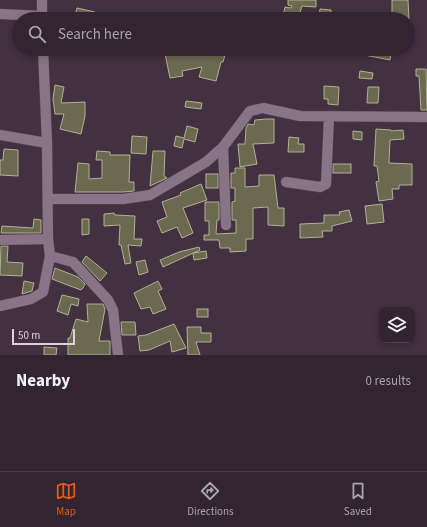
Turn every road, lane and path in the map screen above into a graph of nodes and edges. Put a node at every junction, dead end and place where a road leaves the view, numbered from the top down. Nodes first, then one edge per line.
1 (42, 0) edge
2 (42, 12) edge
3 (0, 14) edge
4 (12, 15) edge
5 (44, 56) edge
6 (329, 117) junction
7 (427, 117) edge
8 (0, 135) edge
9 (47, 143) junction
10 (223, 147) junction
11 (286, 182) dead end
12 (48, 199) junction
13 (226, 225) dead end
14 (48, 239) junction
15 (0, 240) edge
16 (50, 256) junction
17 (0, 306) edge
18 (118, 355) edge

1 - 2 street
3 - 4 street
5 - 9 street
6 - 7 street
6 - 10 street
6 - 11 street
8 - 9 street
9 - 12 street
10 - 12 street
10 - 13 street
12 - 14 street
14 - 15 street
14 - 16 street
16 - 17 street
16 - 18 street

